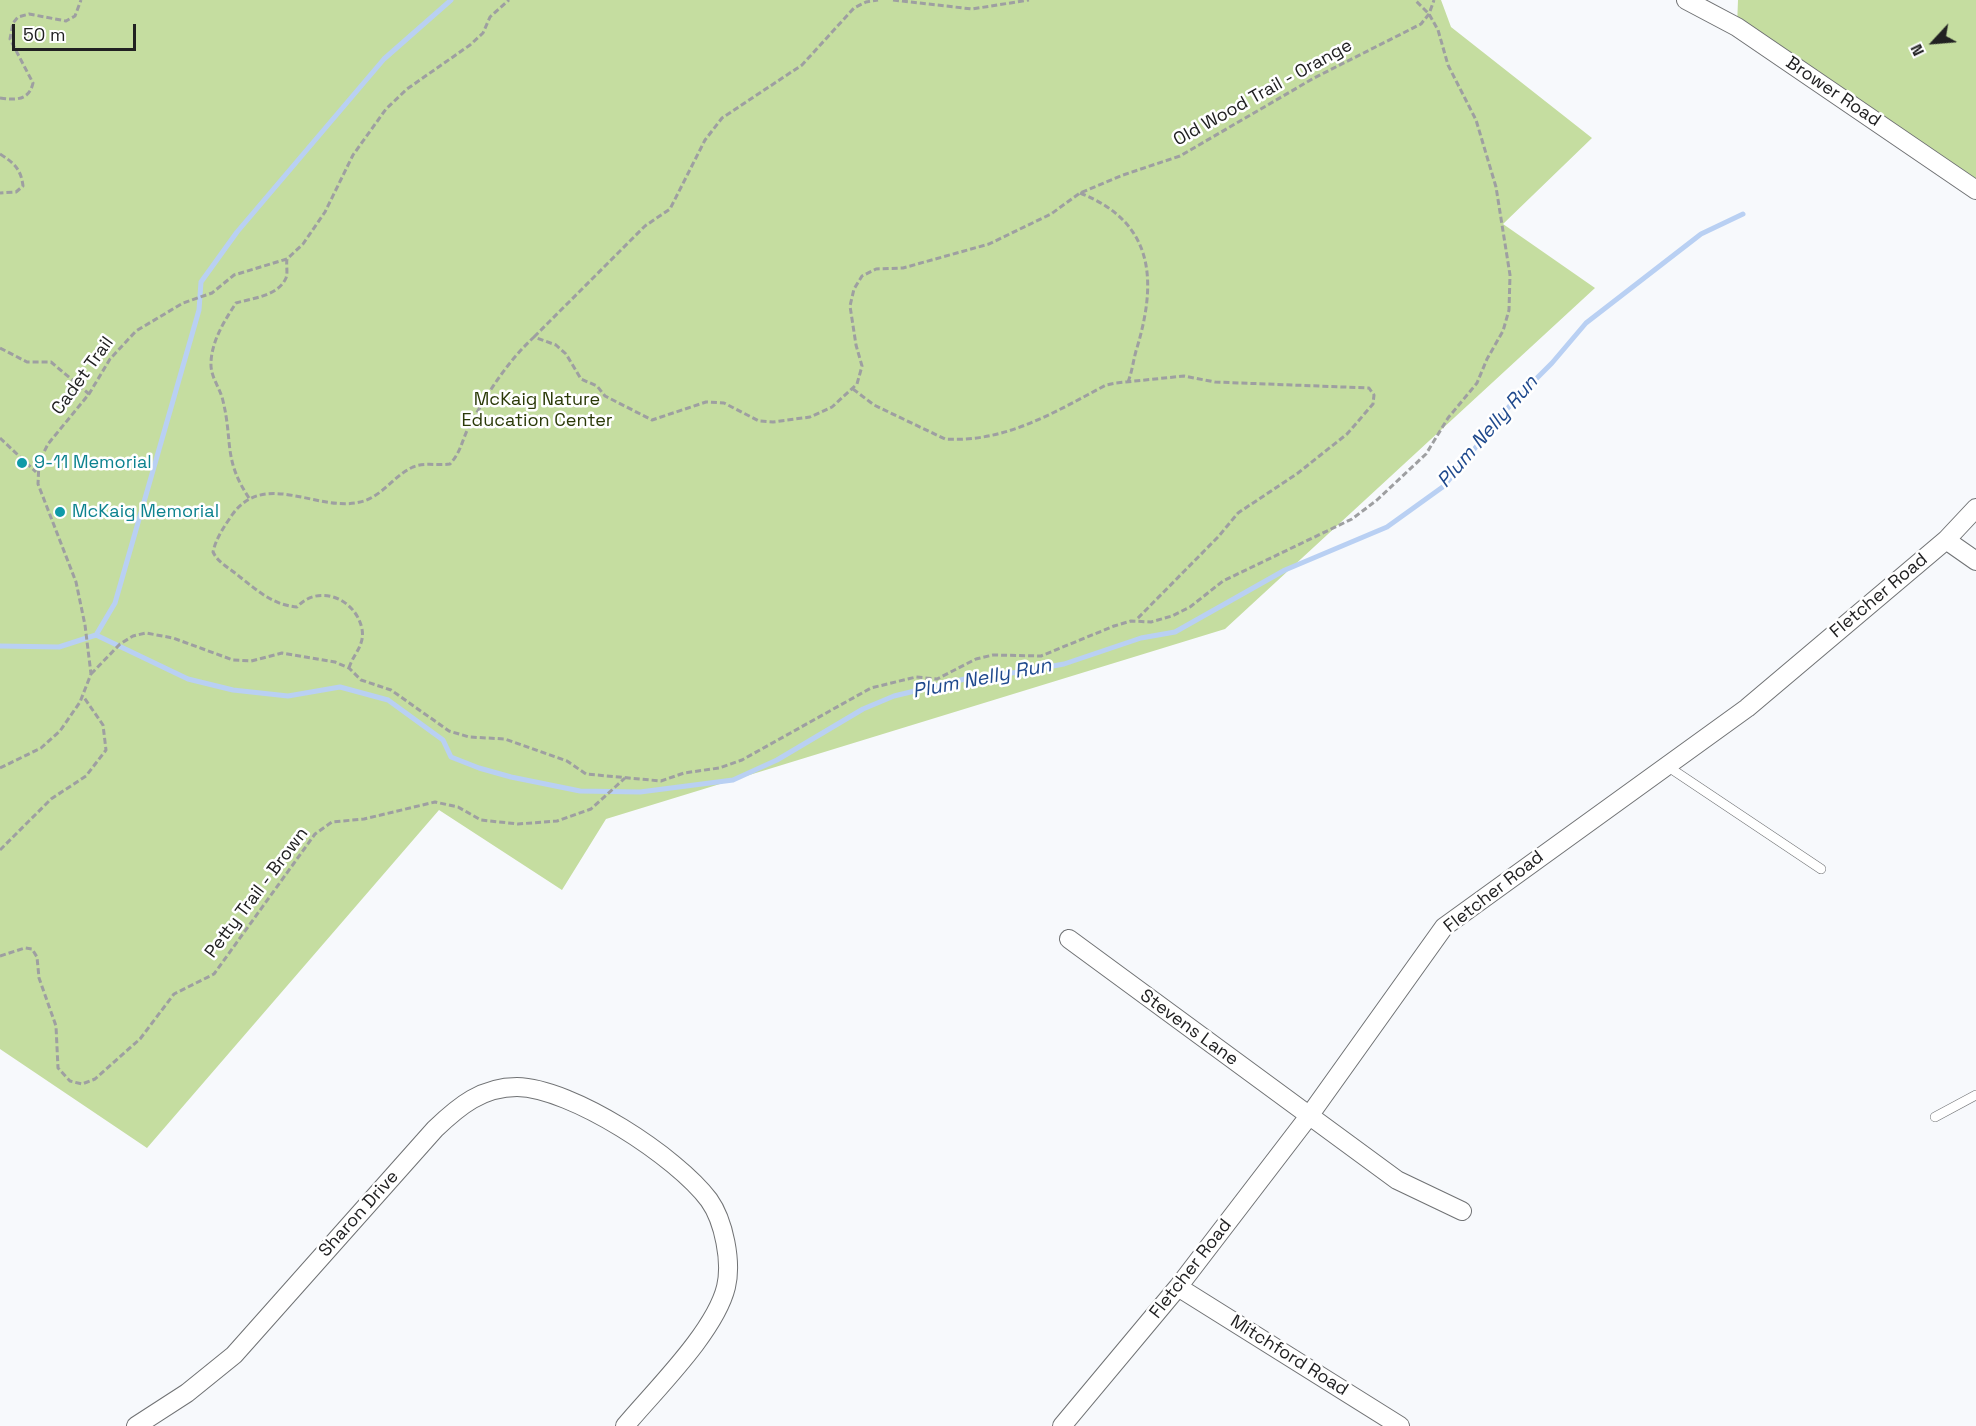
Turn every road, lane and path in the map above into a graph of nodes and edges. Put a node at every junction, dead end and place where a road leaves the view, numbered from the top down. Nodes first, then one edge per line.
1 (81, 0) edge
2 (509, 0) edge
3 (878, 0) edge
4 (893, 0) edge
5 (1029, 0) edge
6 (1415, 0) edge
7 (1434, 0) edge
8 (1686, 0) edge
9 (1429, 14) junction
10 (0, 98) edge
11 (0, 154) edge
12 (1976, 190) edge
13 (0, 193) edge
14 (1080, 193) junction
15 (286, 259) junction
16 (534, 337) junction
17 (0, 348) edge
18 (1128, 383) junction
19 (853, 388) junction
20 (89, 394) junction
21 (0, 438) edge
22 (37, 472) junction
23 (249, 498) junction
24 (1976, 508) edge
25 (1946, 540) junction
26 (1976, 561) edge
27 (1135, 621) junction
28 (349, 669) junction
29 (91, 674) junction
30 (83, 696) junction
31 (1667, 766) junction
32 (0, 768) edge
33 (625, 778) junction
34 (0, 850) edge
35 (1821, 869) dead end
36 (1069, 939) dead end
37 (0, 956) edge
38 (1976, 1095) edge
39 (1309, 1116) junction
40 (1935, 1117) dead end
41 (1462, 1211) dead end
42 (1178, 1287) junction
43 (136, 1426) edge
44 (625, 1426) edge
45 (1062, 1426) edge
46 (1400, 1426) edge

1 - 10 path
2 - 15 path
3 - 16 path
4 - 5 path
6 - 9 path
7 - 9 path
8 - 12 street, Brower Road
9 - 14 path, Old Wood Trail - Orange
9 - 27 path
11 - 13 path
14 - 18 path
14 - 19 path, Old Wood Trail - Orange
15 - 20 path, Cadet Trail
15 - 23 path
16 - 19 path
16 - 23 path
17 - 20 path
18 - 19 path
18 - 27 path
20 - 22 path, Cadet Trail
21 - 22 path
22 - 29 path, Cadet Trail
23 - 28 path
24 - 25 street, Fletcher Road
25 - 26 street
25 - 31 street, Fletcher Road
27 - 33 path
28 - 29 path
28 - 33 path
29 - 30 path
30 - 32 path
30 - 34 path
31 - 35 lane
31 - 39 street, Fletcher Road
33 - 37 path, Petty Trail - Brown
36 - 39 street, Stevens Lane
38 - 40 lane
39 - 41 street, Stevens Lane
39 - 42 street, Fletcher Road
42 - 45 street, Fletcher Road
42 - 46 street, Mitchford Road
43 - 44 street, Sharon Drive

